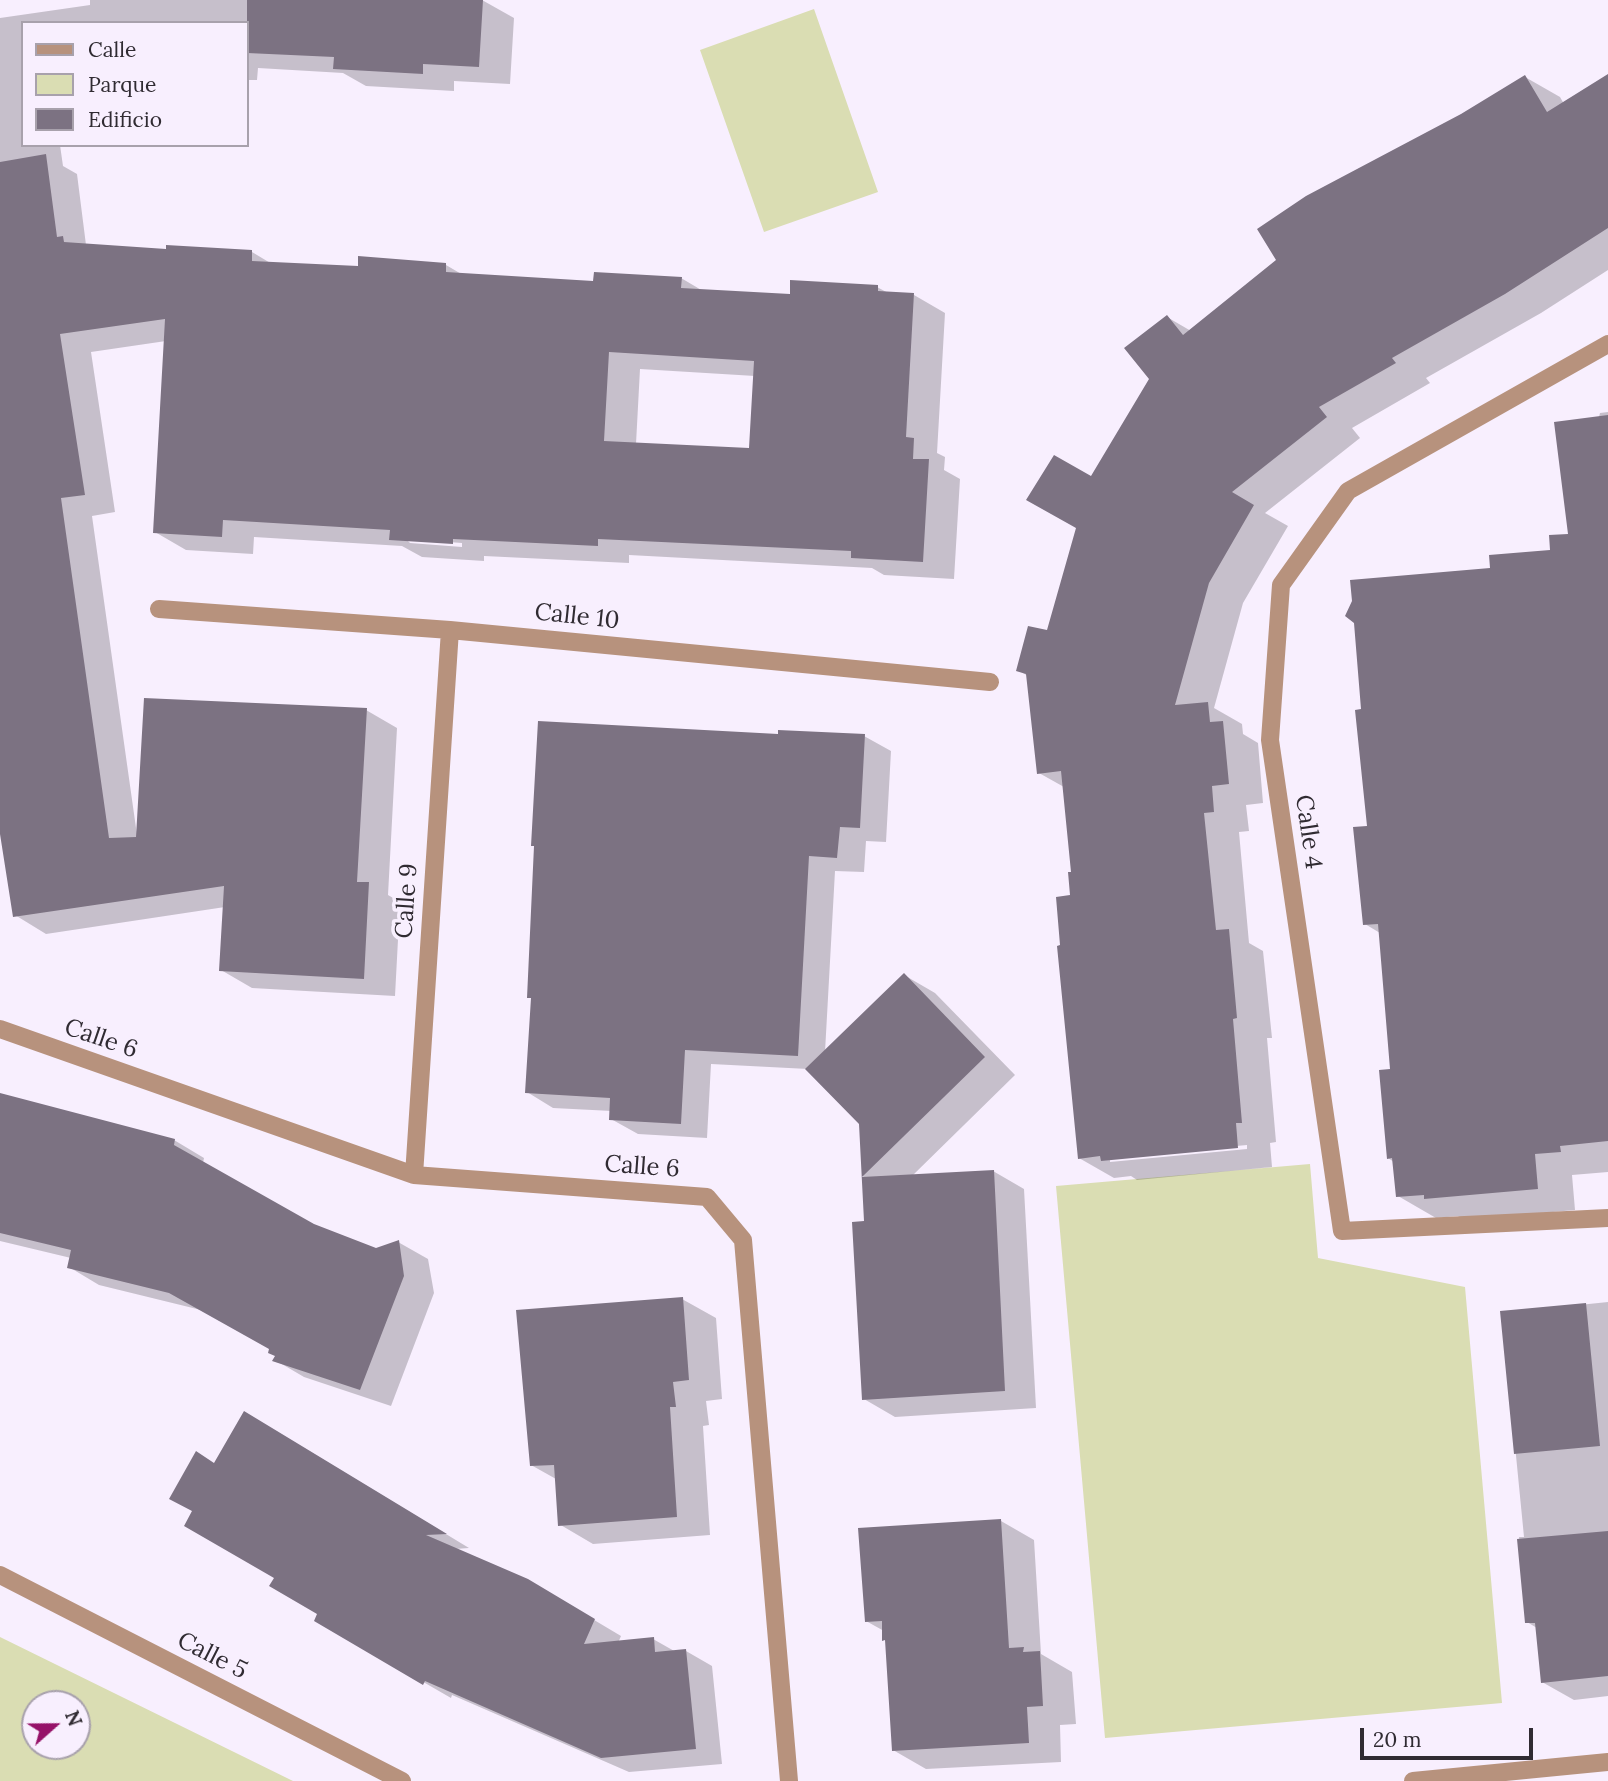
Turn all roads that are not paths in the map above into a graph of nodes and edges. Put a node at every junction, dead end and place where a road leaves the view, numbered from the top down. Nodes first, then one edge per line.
1 (1608, 344) edge
2 (159, 609) dead end
3 (450, 629) junction
4 (990, 682) dead end
5 (0, 1029) edge
6 (414, 1175) junction
7 (1608, 1218) edge
8 (0, 1575) edge
9 (1608, 1762) edge
10 (402, 1781) edge
11 (789, 1781) edge
12 (1413, 1781) edge

1 - 7 street, Calle 4
2 - 3 street, Calle 10
3 - 4 street, Calle 10
3 - 6 street, Calle 9
5 - 6 street, Calle 6
6 - 11 street, Calle 6
8 - 10 street, Calle 5
9 - 12 street

